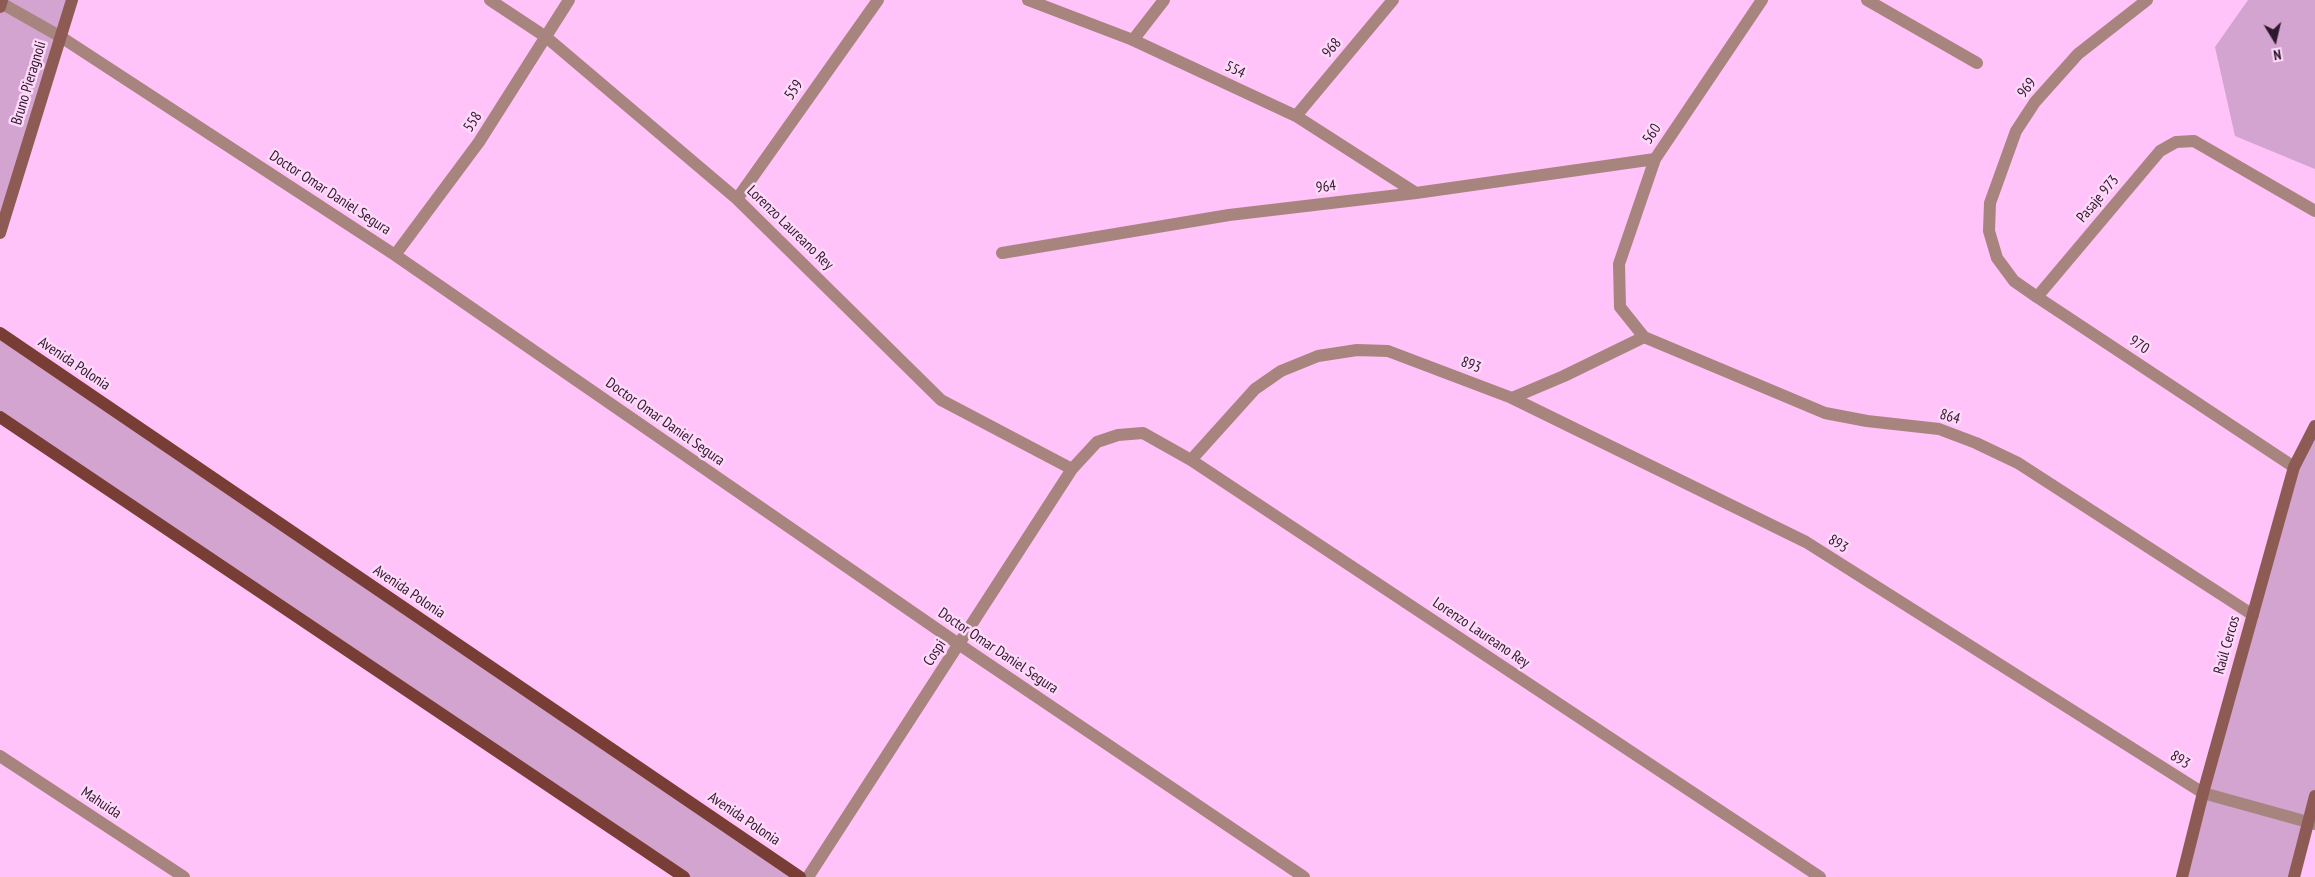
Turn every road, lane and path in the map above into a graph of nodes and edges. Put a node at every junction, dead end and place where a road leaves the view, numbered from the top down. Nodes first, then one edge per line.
1 (72, 0) edge
2 (490, 0) edge
3 (569, 0) edge
4 (878, 0) edge
5 (1028, 0) edge
6 (1164, 0) edge
7 (1393, 0) edge
8 (1762, 0) edge
9 (1867, 0) edge
10 (2147, 0) edge
11 (1, 3) edge
12 (60, 37) junction
13 (546, 38) junction
14 (1134, 40) junction
15 (1977, 63) dead end
16 (1296, 116) junction
17 (1655, 158) junction
18 (1416, 193) junction
19 (737, 199) junction
20 (2315, 211) edge
21 (1989, 231) joint
22 (0, 233) edge
23 (1002, 253) dead end
24 (394, 255) junction
25 (2037, 297) junction
26 (1620, 307) joint
27 (0, 333) edge
28 (1644, 337) junction
29 (1512, 398) junction
30 (0, 417) edge
31 (2315, 426) edge
32 (1118, 435) joint
33 (1191, 460) junction
34 (2294, 467) junction
35 (1072, 469) junction
36 (2253, 615) junction
37 (960, 645) junction
38 (0, 756) edge
39 (2203, 793) junction
40 (2315, 796) edge
41 (2312, 823) edge
42 (184, 877) edge
43 (684, 877) edge
44 (800, 877) edge
45 (808, 877) edge
46 (1304, 877) edge
47 (1820, 877) edge
48 (2182, 877) edge
49 (2294, 877) edge

1 - 12 street, Bruno Pieragnoli
2 - 13 street, Lorenzo Laureano Rey
3 - 13 street, 558
4 - 19 street, 559
5 - 14 street, 554
6 - 14 street
7 - 16 street, 968
8 - 17 street, 560
9 - 15 street
10 - 21 street, 969
11 - 12 street, Doctor Omar Daniel Segura
12 - 22 street, Bruno Pieragnoli
12 - 24 street, Doctor Omar Daniel Segura
13 - 19 street, Lorenzo Laureano Rey
13 - 24 street, 558
14 - 16 street, 554
16 - 18 street, 554
17 - 18 street, 964
17 - 26 street, 560
18 - 23 street, 964
19 - 35 street, Lorenzo Laureano Rey
20 - 25 street, Pasaje 973
21 - 25 street, 970
24 - 37 street, Doctor Omar Daniel Segura
25 - 34 street, 970
26 - 28 street, 864
27 - 44 main road, Avenida Polonia
28 - 29 street
28 - 36 street, 864
29 - 33 street, 893
29 - 39 street, 893
30 - 43 main road
31 - 34 street, Raúl Cercos
32 - 33 street, Lorenzo Laureano Rey
32 - 35 street, Cospi
33 - 47 street, Lorenzo Laureano Rey
34 - 36 street, Raúl Cercos
35 - 37 street, Cospi
36 - 39 street, Raúl Cercos
37 - 45 street, Cospi
37 - 46 street, Doctor Omar Daniel Segura
38 - 42 street, Mahuida
39 - 41 street, 893
39 - 48 street, Raúl Cercos
40 - 41 street
41 - 49 street

